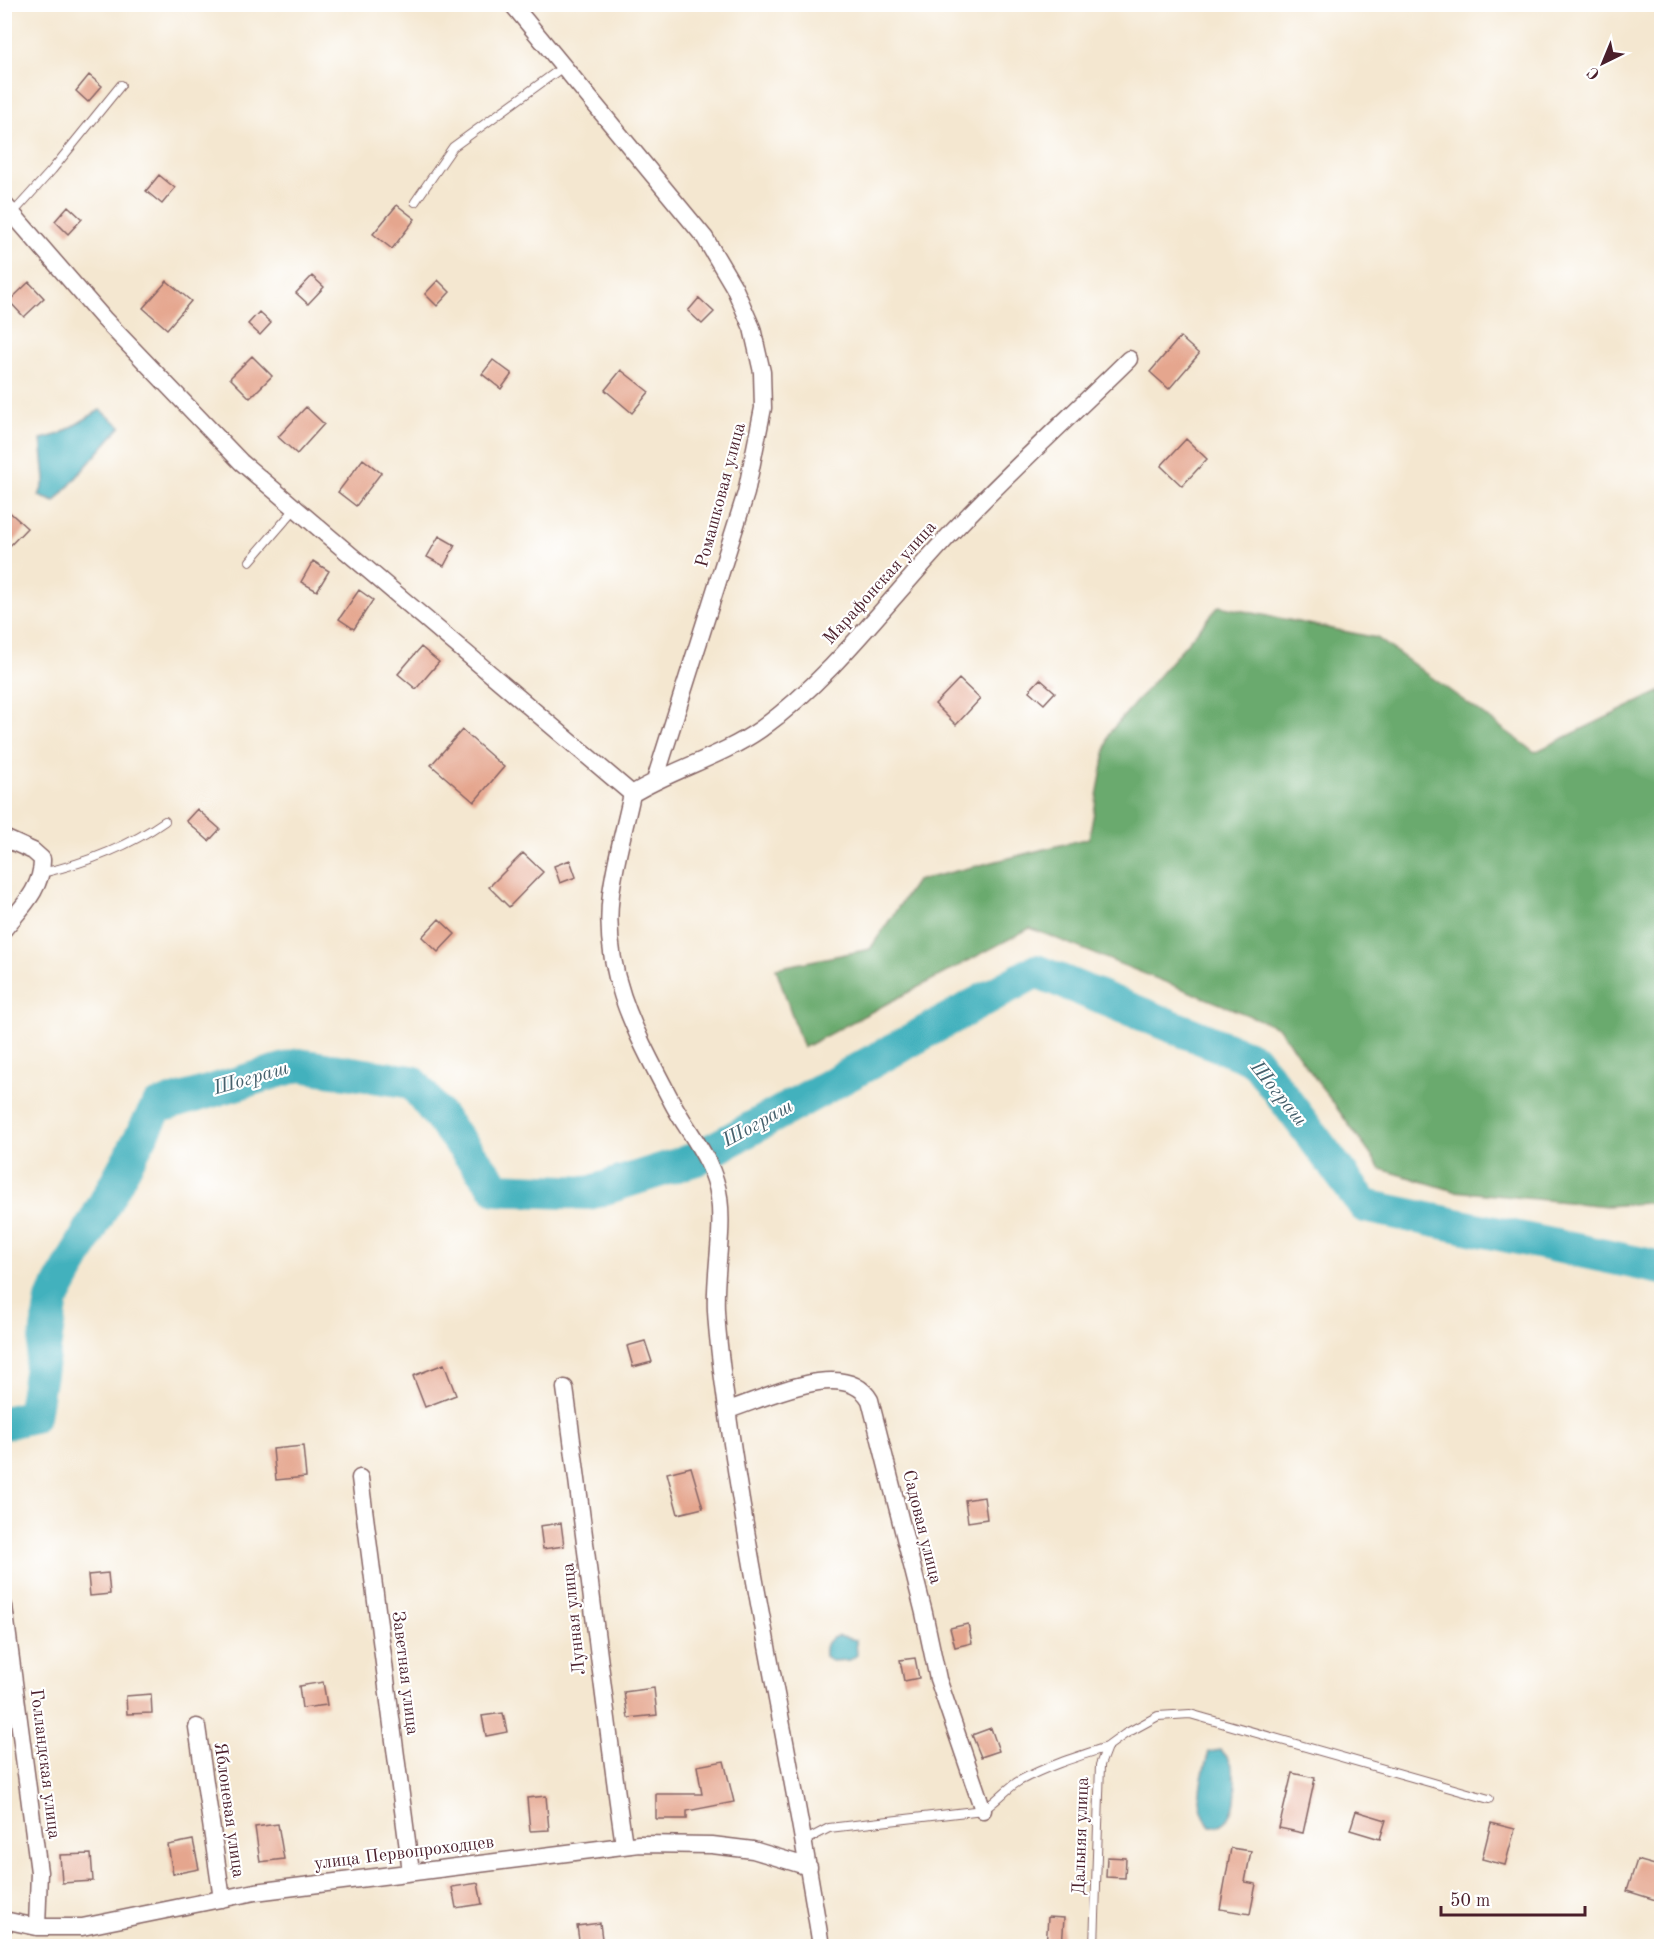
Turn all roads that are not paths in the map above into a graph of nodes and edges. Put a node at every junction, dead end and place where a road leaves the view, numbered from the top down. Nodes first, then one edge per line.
1 (512, 4) edge
2 (563, 67) junction
3 (121, 86) dead end
4 (415, 202) dead end
5 (9, 209) edge
6 (1129, 359) dead end
7 (295, 508) junction
8 (250, 561) dead end
9 (655, 780) junction
10 (632, 794) junction
11 (165, 821) dead end
12 (4, 838) edge
13 (42, 873) junction
14 (4, 929) edge
15 (566, 1388) dead end
16 (728, 1410) junction
17 (360, 1478) dead end
18 (4, 1606) edge
19 (197, 1727) dead end
20 (1107, 1747) junction
21 (1489, 1798) dead end
22 (983, 1810) junction
23 (804, 1841) junction
24 (624, 1845) junction
25 (809, 1867) junction
26 (411, 1872) junction
27 (222, 1899) junction
28 (4, 1920) edge
29 (37, 1927) junction
30 (821, 1947) edge
31 (1094, 1947) edge

1 - 2 street, Ромашковая улица
2 - 4 lane
2 - 9 street, Ромашковая улица
3 - 5 lane
5 - 7 street
6 - 9 street, Марафонская улица
7 - 8 lane
7 - 10 street
9 - 10 street, Марафонская улица
10 - 16 street
11 - 13 lane
12 - 13 street
13 - 14 street
15 - 24 street, Лунная улица
16 - 22 street, Садовая улица
16 - 23 street
17 - 26 street, Заветная улица
18 - 29 street, Голландская улица
19 - 27 street, Яблоневая улица
20 - 21 lane
20 - 22 lane
20 - 31 lane, Дальняя улица
22 - 23 lane
23 - 25 street
24 - 25 street, улица Первопроходцев
24 - 26 street, улица Первопроходцев
25 - 30 street
26 - 27 street, улица Первопроходцев
27 - 29 street, улица Первопроходцев
28 - 29 street, улица Первопроходцев

